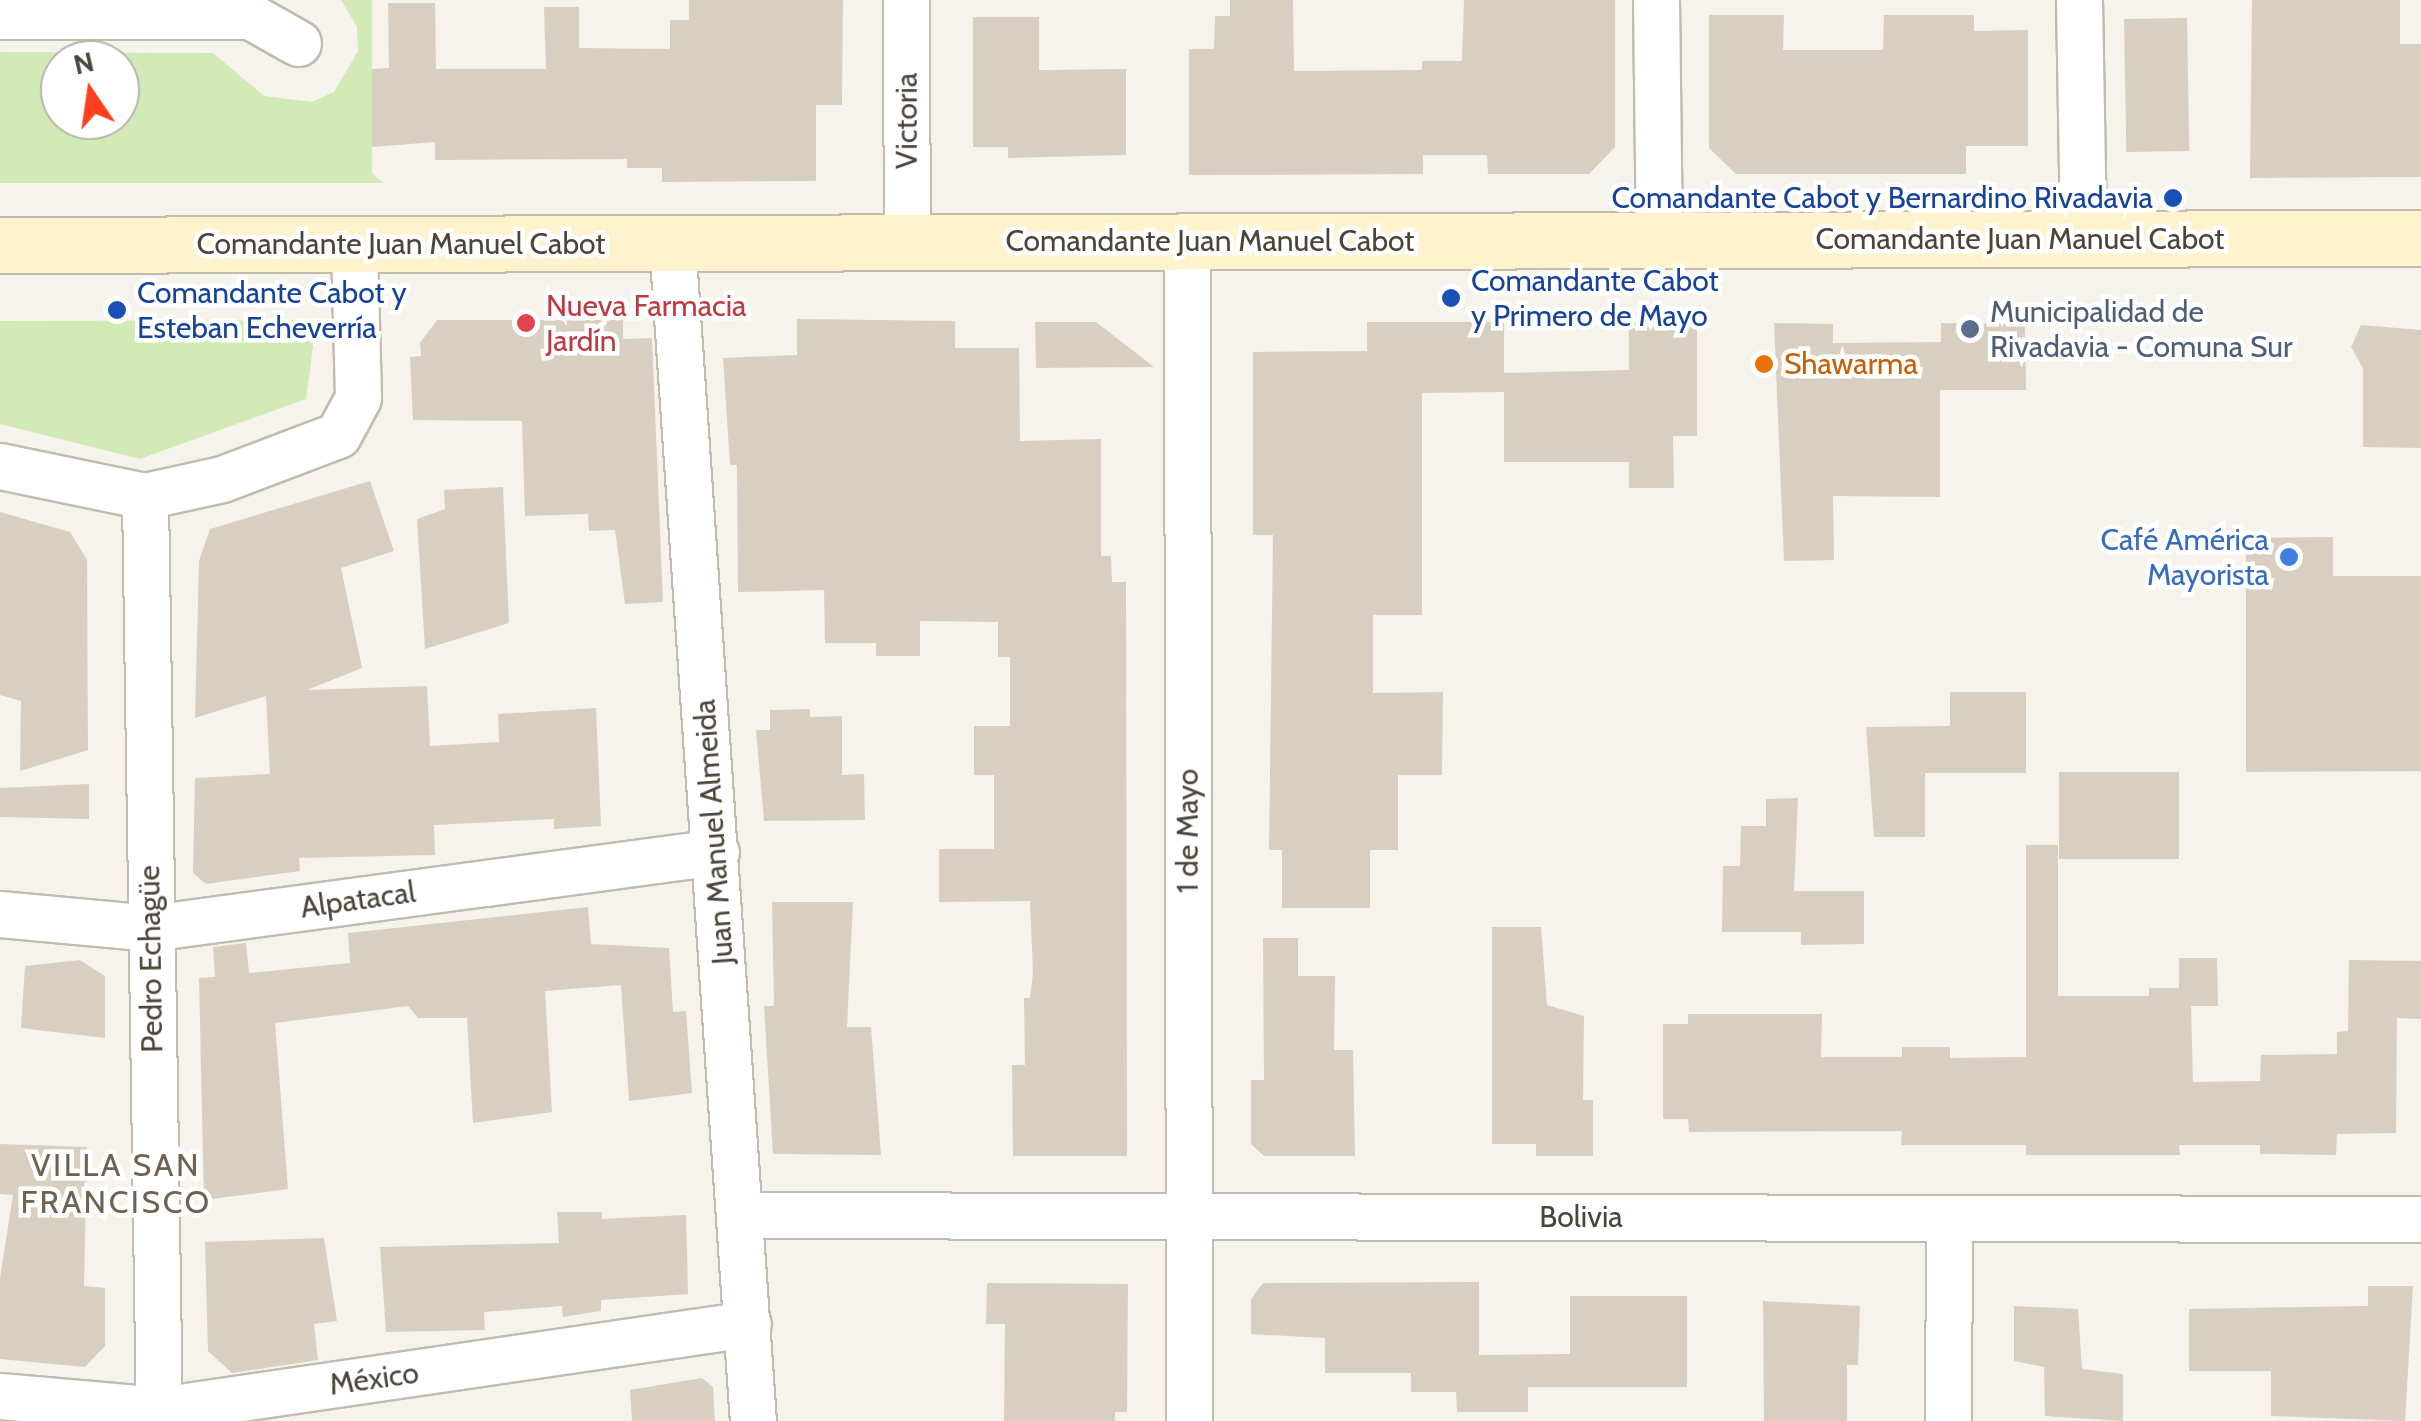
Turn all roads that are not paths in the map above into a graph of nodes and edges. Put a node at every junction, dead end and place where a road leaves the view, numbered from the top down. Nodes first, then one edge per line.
1 (906, 0) edge
2 (1656, 0) edge
3 (2079, 0) edge
4 (0, 16) edge
5 (298, 43) dead end
6 (2421, 238) edge
7 (2083, 239) junction
8 (1659, 240) junction
9 (1187, 241) junction
10 (907, 242) junction
11 (672, 243) junction
12 (0, 244) edge
13 (354, 244) junction
14 (0, 466) edge
15 (145, 496) junction
16 (716, 852) junction
17 (0, 914) edge
18 (150, 928) junction
19 (742, 1215) junction
20 (1188, 1216) junction
21 (1949, 1218) junction
22 (2421, 1219) edge
23 (748, 1324) junction
24 (0, 1396) edge
25 (159, 1416) edge
26 (754, 1421) edge
27 (1189, 1421) edge
28 (1948, 1421) edge

1 - 10 street, Victoria
2 - 8 street
3 - 7 street
4 - 5 street
6 - 7 main road, Comandante Juan Manuel Cabot
7 - 8 main road, Comandante Juan Manuel Cabot
8 - 9 main road, Comandante Juan Manuel Cabot
9 - 10 main road, Comandante Juan Manuel Cabot
9 - 20 street, 1 de Mayo
10 - 11 main road, Comandante Juan Manuel Cabot
11 - 13 main road, Comandante Juan Manuel Cabot
11 - 16 street, Juan Manuel Almeida
12 - 13 main road, Comandante Juan Manuel Cabot
13 - 15 street
14 - 15 street
15 - 18 street, Pedro Echagüe
16 - 18 street, Alpatacal
16 - 19 street, Juan Manuel Almeida
17 - 18 street, Alpatacal
18 - 25 street, Pedro Echagüe
19 - 20 street, Bolivia
19 - 23 street, Juan Manuel Almeida
20 - 21 street, Bolivia
20 - 27 street, 1 de Mayo
21 - 22 street, Bolivia
21 - 28 street
23 - 25 street, México
23 - 26 street, Juan Manuel Almeida
24 - 25 street, México

